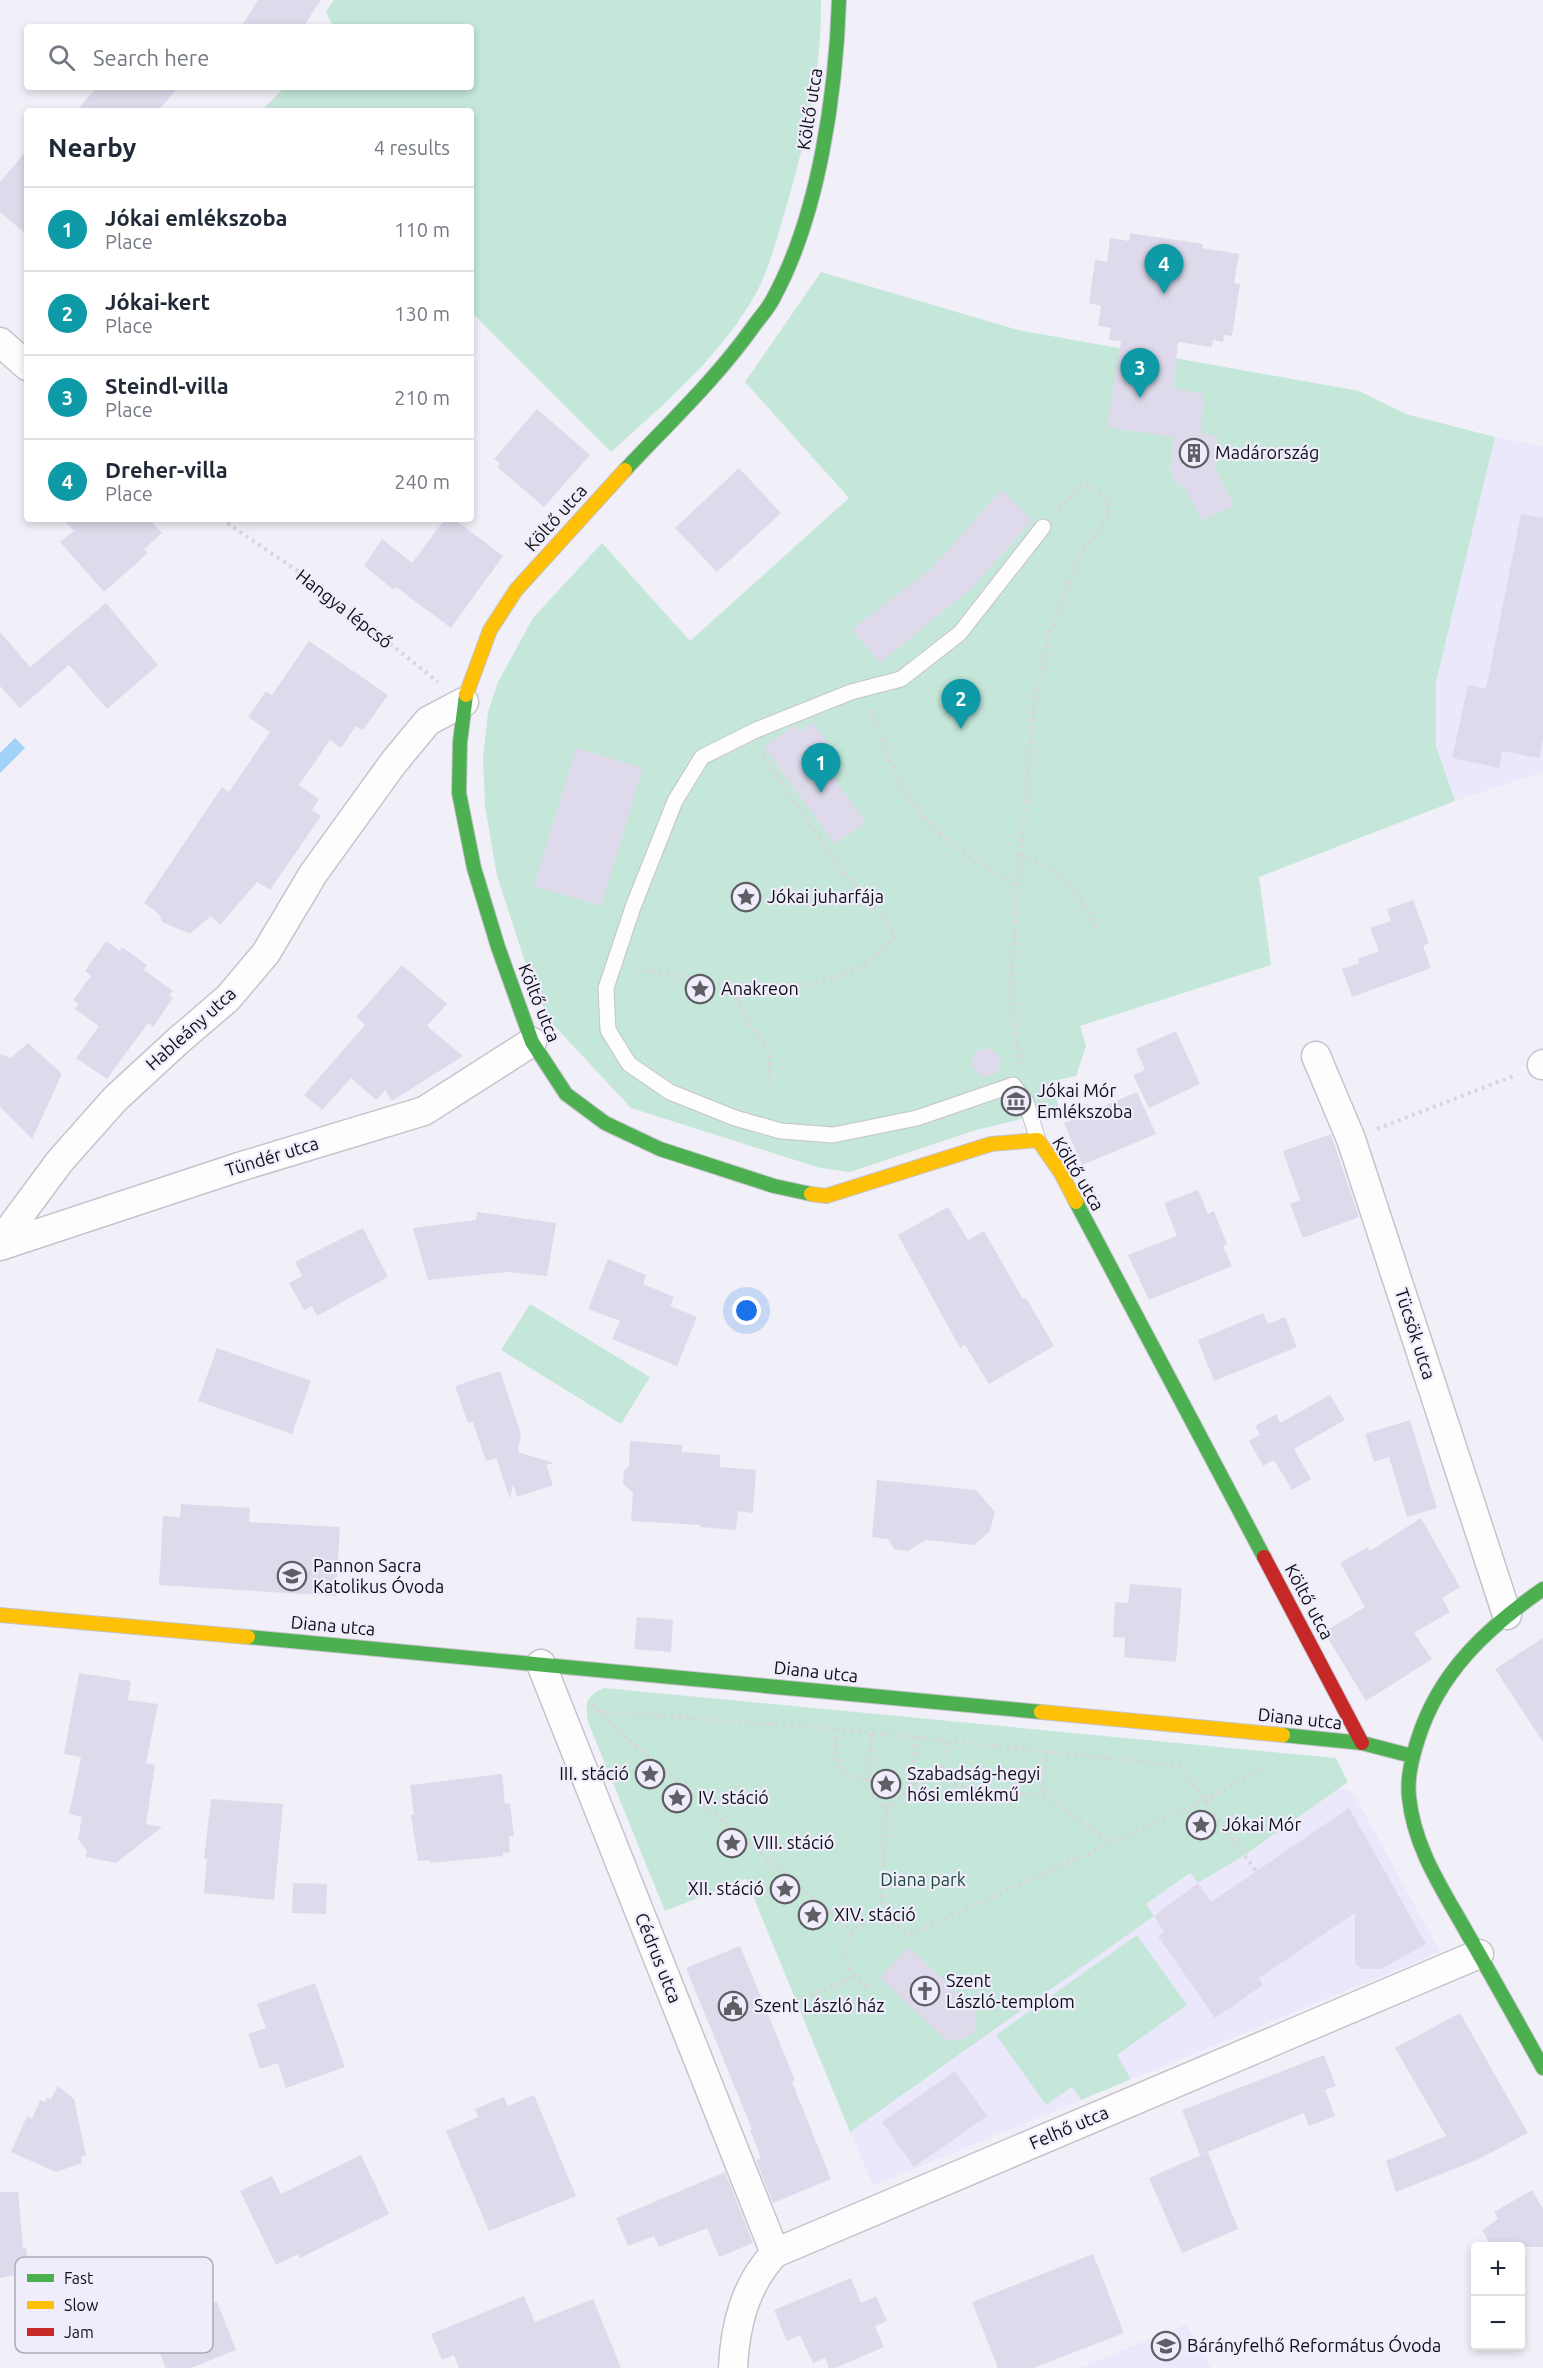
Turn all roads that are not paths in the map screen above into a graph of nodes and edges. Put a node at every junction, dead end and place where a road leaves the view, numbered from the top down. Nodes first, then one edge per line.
1 (838, 0) edge
2 (0, 342) edge
3 (24, 363) edge
4 (1043, 527) road end
5 (464, 702) junction
6 (532, 1042) junction
7 (1316, 1056) dead end
8 (1038, 1140) junction
9 (0, 1244) edge
10 (1543, 1589) edge
11 (0, 1615) edge
12 (1507, 1615) junction
13 (541, 1664) junction
14 (1362, 1743) junction
15 (1412, 1755) junction
16 (1479, 1954) junction
17 (1543, 2068) edge
18 (775, 2253) junction
19 (733, 2368) edge

1 - 5 street, Költő utca
2 - 3 street
4 - 8 lane
5 - 6 street, Költő utca
5 - 9 street, Hableány utca
6 - 8 street, Költő utca
6 - 9 street, Tündér utca
7 - 12 street, Tücsök utca
8 - 14 street, Költő utca
10 - 12 street
11 - 13 street, Diana utca
12 - 15 street
13 - 14 street, Diana utca
13 - 18 street, Cédrus utca
14 - 15 street, Diana utca
15 - 16 street
16 - 17 street
16 - 18 street, Felhő utca
18 - 19 street

